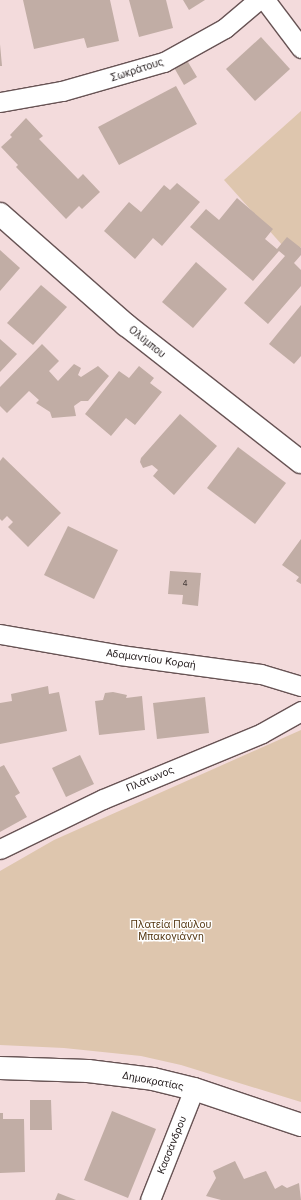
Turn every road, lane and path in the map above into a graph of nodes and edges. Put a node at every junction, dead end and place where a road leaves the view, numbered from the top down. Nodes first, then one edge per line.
1 (258, 0) edge
2 (265, 0) edge
3 (301, 48) edge
4 (0, 102) edge
5 (0, 214) edge
6 (301, 462) edge
7 (0, 634) edge
8 (301, 686) edge
9 (301, 711) edge
10 (0, 849) edge
11 (0, 1068) edge
12 (194, 1089) junction
13 (301, 1125) edge
14 (150, 1200) edge

1 - 4 street, Σωκράτους
2 - 3 street
5 - 6 street, Ολύμπου
7 - 8 street, Αδαμαντίου Κοραή
9 - 10 street, Πλάτωνος
11 - 12 street, Δημοκρατίας
12 - 13 street, Δημοκρατίας
12 - 14 street, Κασσάνδρου

